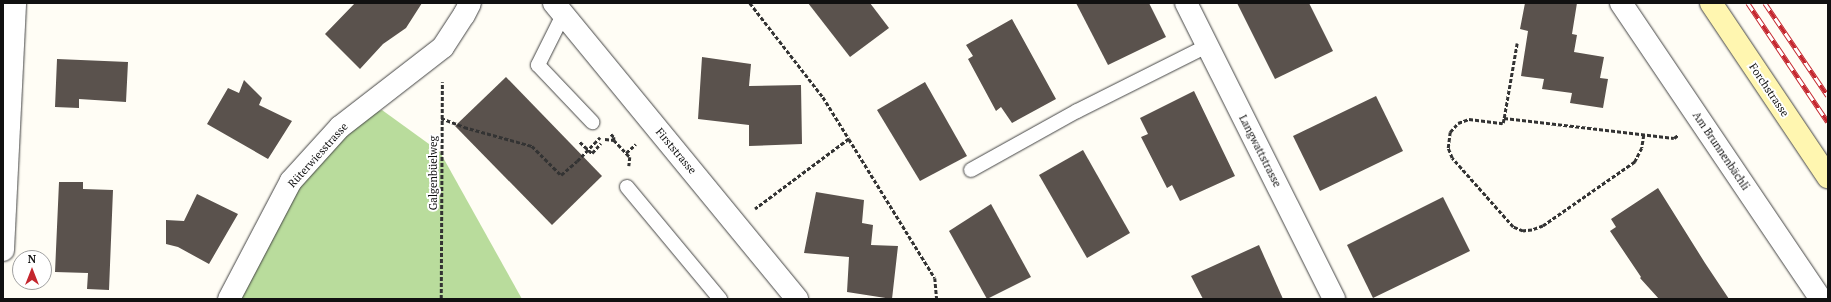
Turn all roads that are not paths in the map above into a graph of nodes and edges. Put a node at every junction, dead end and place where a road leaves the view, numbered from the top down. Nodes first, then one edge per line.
1 (15, 3) edge
2 (470, 3) edge
3 (1186, 3) edge
4 (1621, 3) edge
5 (1711, 3) edge
6 (559, 9) edge
7 (1207, 46) junction
8 (592, 122) dead end
9 (971, 170) dead end
10 (1828, 177) edge
11 (627, 187) road end
12 (3, 250) edge
13 (229, 299) edge
14 (720, 299) edge
15 (797, 299) edge
16 (1334, 299) edge
17 (1821, 299) edge

1 - 12 street
2 - 13 street, Rüterwiesstrasse
3 - 7 street, Langwattstrasse
4 - 17 street, Am Brunnenbächli
5 - 10 main road, Forchstrasse
6 - 8 lane
6 - 15 street, Firststrasse
7 - 9 lane
7 - 16 street, Langwattstrasse
11 - 14 lane

